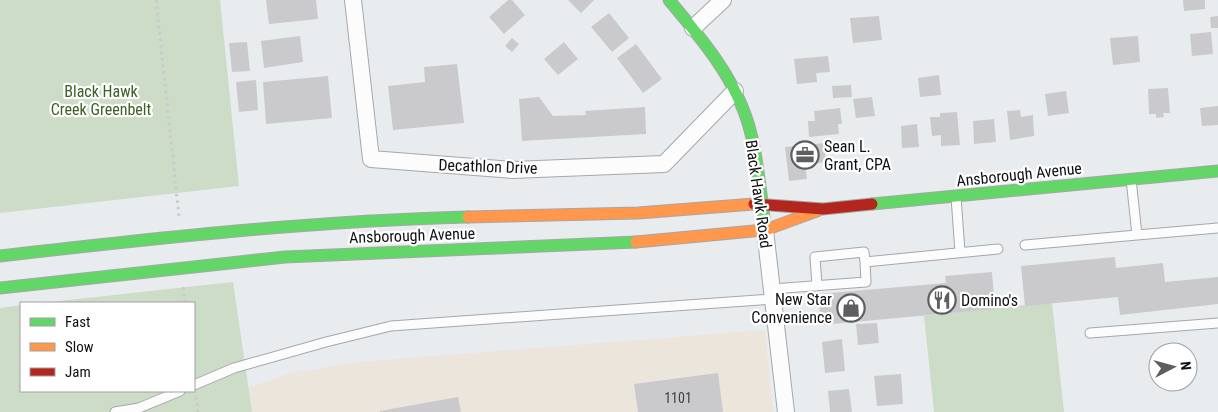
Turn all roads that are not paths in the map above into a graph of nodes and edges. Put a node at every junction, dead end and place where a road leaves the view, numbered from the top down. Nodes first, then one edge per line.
1 (353, 0) edge
2 (669, 0) edge
3 (723, 0) edge
4 (693, 28) junction
5 (735, 91) junction
6 (1218, 171) edge
7 (1131, 179) junction
8 (956, 196) junction
9 (762, 203) junction
10 (823, 209) junction
11 (1218, 228) edge
12 (765, 230) junction
13 (1137, 235) junction
14 (1025, 245) dead end
15 (998, 249) dead end
16 (960, 252) junction
17 (0, 256) edge
18 (864, 262) junction
19 (818, 286) junction
20 (0, 288) edge
21 (773, 294) junction
22 (1218, 323) edge
23 (1090, 333) dead end
24 (195, 385) edge
25 (178, 392) edge
26 (115, 412) edge
27 (786, 412) edge

1 - 5 street, Decathlon Drive
2 - 4 main road, Black Hawk Road
3 - 4 street
4 - 5 main road, Black Hawk Road
5 - 9 main road, Black Hawk Road
6 - 7 main road, Ansborough Avenue
7 - 8 main road, Ansborough Avenue
7 - 13 lane
8 - 10 main road, Ansborough Avenue
8 - 16 lane
9 - 10 main road, Ansborough Avenue
9 - 12 main road, Black Hawk Road
9 - 17 main road, Ansborough Avenue
10 - 12 main road, Ansborough Avenue
11 - 13 lane
12 - 20 main road, Ansborough Avenue
12 - 21 street, Black Hawk Road
13 - 14 lane
15 - 16 lane
16 - 18 lane
18 - 19 lane
18 - 19 lane
19 - 21 lane
21 - 24 lane
21 - 27 street, Black Hawk Road
22 - 23 lane
25 - 26 lane

